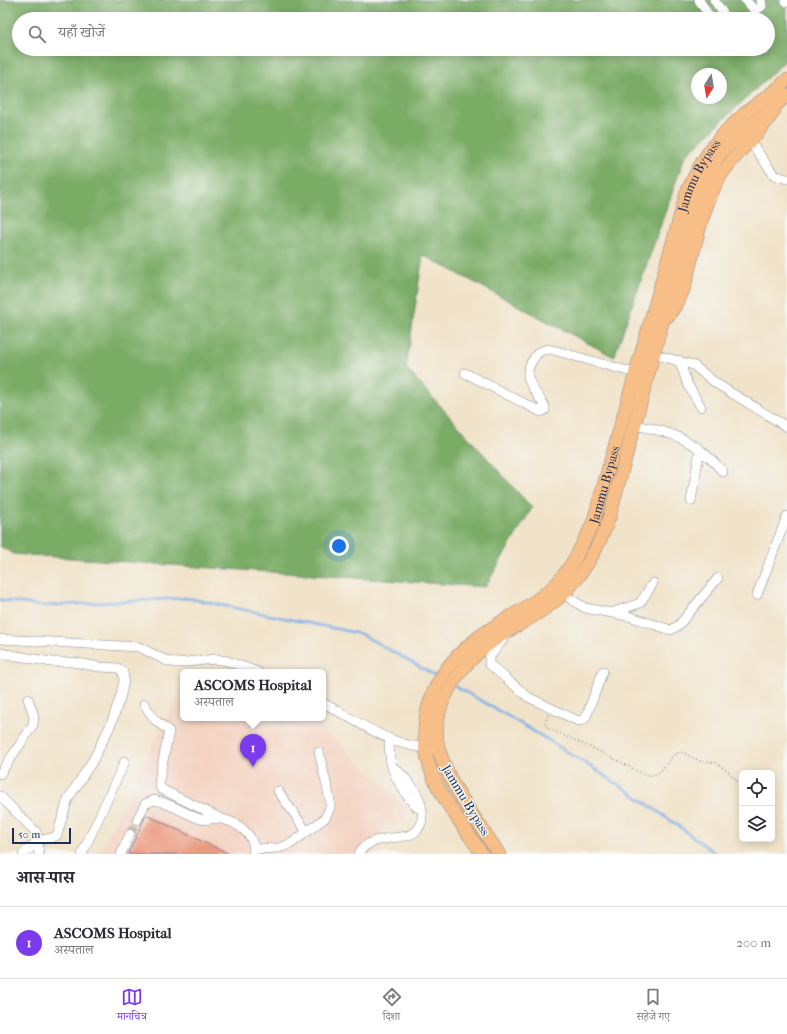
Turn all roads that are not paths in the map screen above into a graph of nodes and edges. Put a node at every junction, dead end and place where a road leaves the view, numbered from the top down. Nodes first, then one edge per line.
1 (698, 0) edge
2 (714, 0) edge
3 (745, 0) edge
4 (761, 0) edge
5 (785, 0) edge
6 (787, 2) edge
7 (706, 12) edge
8 (722, 12) edge
9 (787, 80) edge
10 (787, 95) edge
11 (777, 104) junction
12 (750, 141) junction
13 (787, 179) edge
14 (662, 323) junction
15 (653, 354) junction
16 (679, 360) junction
17 (465, 373) dead end
18 (635, 373) junction
19 (701, 407) dead end
20 (634, 425) junction
21 (787, 427) edge
22 (700, 448) junction
23 (724, 472) dead end
24 (691, 501) dead end
25 (787, 516) edge
26 (718, 578) dead end
27 (653, 583) dead end
28 (563, 594) junction
29 (757, 595) dead end
30 (610, 613) junction
31 (508, 631) junction
32 (0, 639) edge
33 (0, 653) edge
34 (250, 669) edge
35 (603, 671) dead end
36 (28, 699) dead end
37 (144, 704) dead end
38 (326, 705) edge
39 (389, 738) junction
40 (425, 748) junction
41 (439, 748) junction
42 (319, 752) dead end
43 (125, 761) dead end
44 (0, 774) edge
45 (278, 791) dead end
46 (0, 796) edge
47 (220, 818) junction
48 (137, 820) tunnel mouth
49 (307, 832) junction
50 (130, 834) tunnel mouth
51 (38, 841) junction
52 (365, 850) edge
53 (254, 852) edge
54 (23, 854) edge
55 (39, 854) edge
56 (82, 854) edge
57 (121, 854) edge
58 (358, 854) edge
59 (482, 854) edge
60 (500, 854) edge

1 - 7 street
2 - 8 street
3 - 4 street
5 - 6 street
9 - 18 highway, Jammu Bypass
10 - 11 highway, Jammu Bypass
11 - 12 highway
11 - 14 highway, Jammu Bypass
12 - 13 street
12 - 14 highway
14 - 15 highway, Jammu Bypass
15 - 16 street
15 - 20 highway, Jammu Bypass
16 - 19 street
16 - 21 street
17 - 18 street
18 - 40 highway, Jammu Bypass
20 - 22 street
20 - 28 highway, Jammu Bypass
22 - 23 street
22 - 24 street
25 - 29 street
26 - 30 street
27 - 30 street
28 - 30 street
28 - 31 highway, Jammu Bypass
31 - 35 street
31 - 41 highway, Jammu Bypass
32 - 34 street
33 - 51 street
36 - 44 street
37 - 47 street
38 - 39 street
39 - 40 street
39 - 52 street
40 - 41 street
40 - 59 highway, Jammu Bypass
41 - 60 highway, Jammu Bypass
42 - 49 street
43 - 56 street
45 - 49 street
46 - 51 street
47 - 48 street
47 - 53 street
49 - 53 street
50 - 57 street
51 - 54 street
51 - 55 street
52 - 58 street

